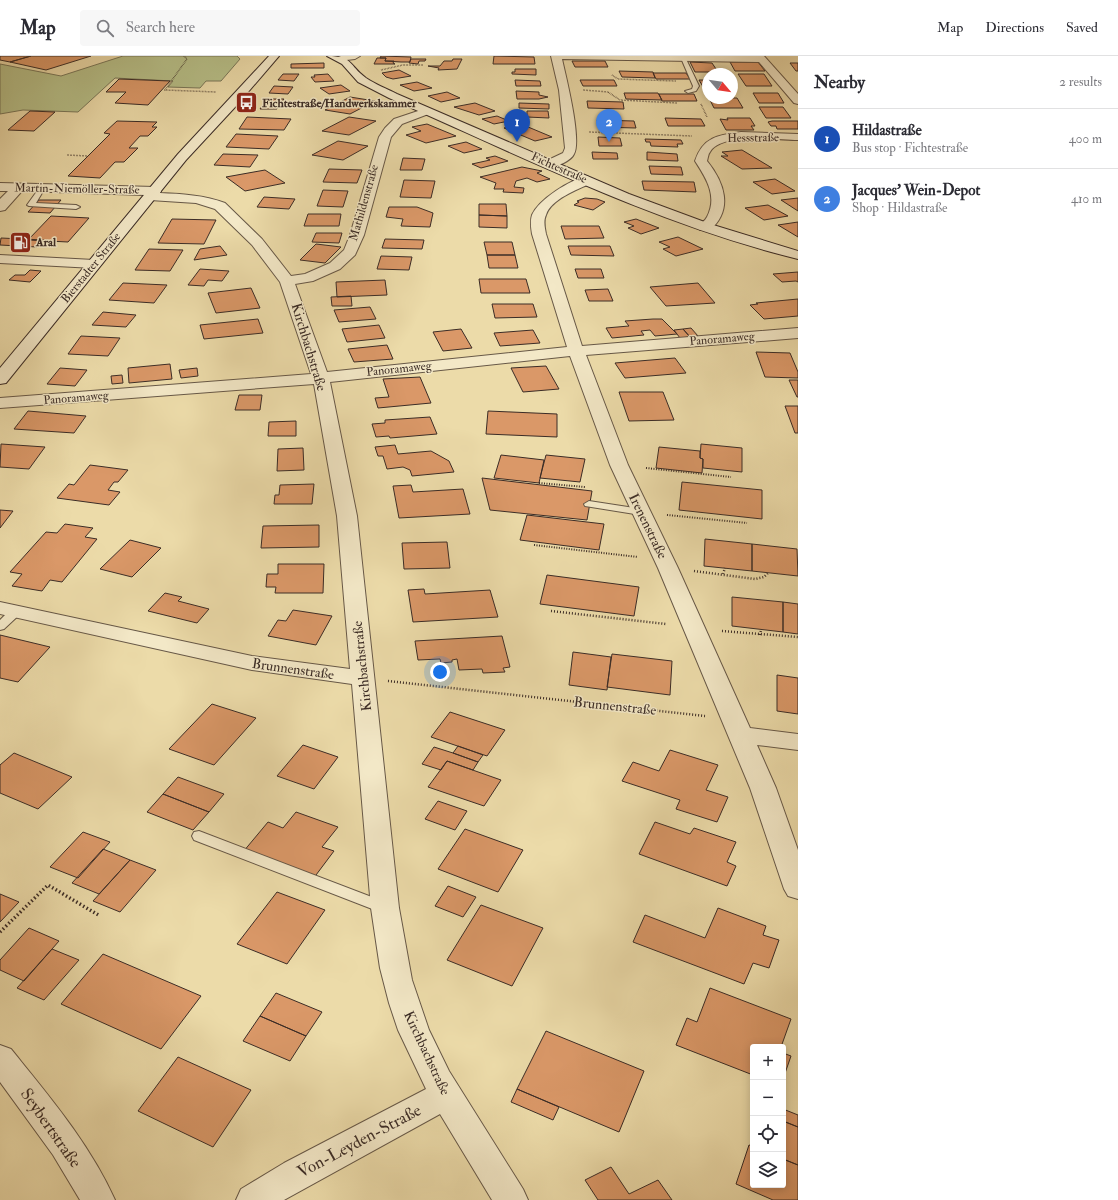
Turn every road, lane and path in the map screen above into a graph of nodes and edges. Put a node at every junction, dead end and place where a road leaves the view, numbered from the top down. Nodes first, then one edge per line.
1 (184, 56) edge
2 (261, 56) edge
3 (274, 56) edge
4 (355, 56) edge
5 (556, 56) edge
6 (337, 58) edge
7 (761, 58) edge
8 (683, 59) junction
9 (424, 65) dead end
10 (380, 70) dead end
11 (607, 72) dead end
12 (694, 81) junction
13 (233, 87) junction
14 (564, 90) junction
15 (691, 90) joint
16 (798, 100) edge
17 (701, 104) junction
18 (427, 111) junction
19 (707, 117) dead end
20 (569, 132) junction
21 (725, 137) junction
22 (798, 137) edge
23 (67, 155) dead end
24 (88, 156) dead end
25 (182, 157) junction
26 (550, 164) junction
27 (587, 180) junction
28 (0, 187) edge
29 (18, 188) junction
30 (42, 188) junction
31 (152, 193) junction
32 (0, 206) edge
33 (76, 207) dead end
34 (705, 227) junction
35 (798, 255) edge
36 (0, 259) edge
37 (94, 264) junction
38 (287, 281) junction
39 (798, 332) edge
40 (576, 351) junction
41 (321, 378) junction
42 (0, 379) edge
43 (0, 403) edge
44 (620, 465) junction
45 (730, 477) dead end
46 (589, 504) dead end
47 (641, 512) junction
48 (746, 523) dead end
49 (534, 545) dead end
50 (666, 564) junction
51 (725, 568) dead end
52 (768, 573) dead end
53 (723, 574) junction
54 (5, 615) edge
55 (761, 630) dead end
56 (760, 635) dead end
57 (364, 678) junction
58 (737, 727) junction
59 (798, 742) edge
60 (199, 836) dead end
61 (798, 889) edge
62 (385, 908) junction
63 (100, 916) dead end
64 (0, 932) edge
65 (0, 1058) edge
66 (445, 1095) junction
67 (98, 1200) edge
68 (253, 1200) edge
69 (511, 1200) edge

1 - 13 path
2 - 13 street, Bierstadter Straße
3 - 25 street, Bierstadter Straße
4 - 6 street
5 - 8 street
5 - 14 street
6 - 18 street, Fichtestraße
7 - 8 street
7 - 16 street
8 - 12 lane
9 - 10 path
11 - 12 path
12 - 15 lane
13 - 25 street, Bierstadter Straße
14 - 17 path
14 - 20 street
15 - 17 path
17 - 19 path
18 - 26 street, Fichtestraße
18 - 38 street, Mathildenstraße
20 - 21 path
20 - 26 street
21 - 22 street, Hessstraße
21 - 34 street, Hessstraße
23 - 24 path
25 - 31 street, Bierstadter Straße
26 - 27 street, Fichtestraße
27 - 34 street, Fichtestraße
27 - 40 street, Irenenstraße
28 - 29 street, Martin-Niemöller-Straße
29 - 30 street, Martin-Niemöller-Straße
29 - 32 street
30 - 31 street, Martin-Niemöller-Straße
30 - 33 lane
31 - 37 street, Bierstadter Straße
31 - 38 street, Kirchbachstraße
34 - 35 street, Fichtestraße
36 - 37 street
37 - 42 street, Bierstadter Straße
38 - 41 street, Kirchbachstraße
39 - 40 street, Panoramaweg
40 - 41 street, Panoramaweg
40 - 44 street, Irenenstraße
41 - 43 street, Panoramaweg
41 - 57 street, Kirchbachstraße
44 - 45 path
44 - 47 street, Irenenstraße
46 - 47 lane
47 - 48 path
47 - 50 street, Irenenstraße
49 - 50 path
50 - 53 path
50 - 58 street, Irenenstraße
51 - 53 path
52 - 53 path
54 - 57 street, Brunnenstraße
55 - 56 path
57 - 58 path, Brunnenstraße
57 - 62 street, Kirchbachstraße
58 - 59 street
58 - 61 street, Irenenstraße
60 - 62 lane
62 - 66 street, Kirchbachstraße
63 - 64 path
65 - 67 street, Seybertstraße
66 - 68 street, Von-Leyden-Straße
66 - 69 street, Kirchbachstraße

